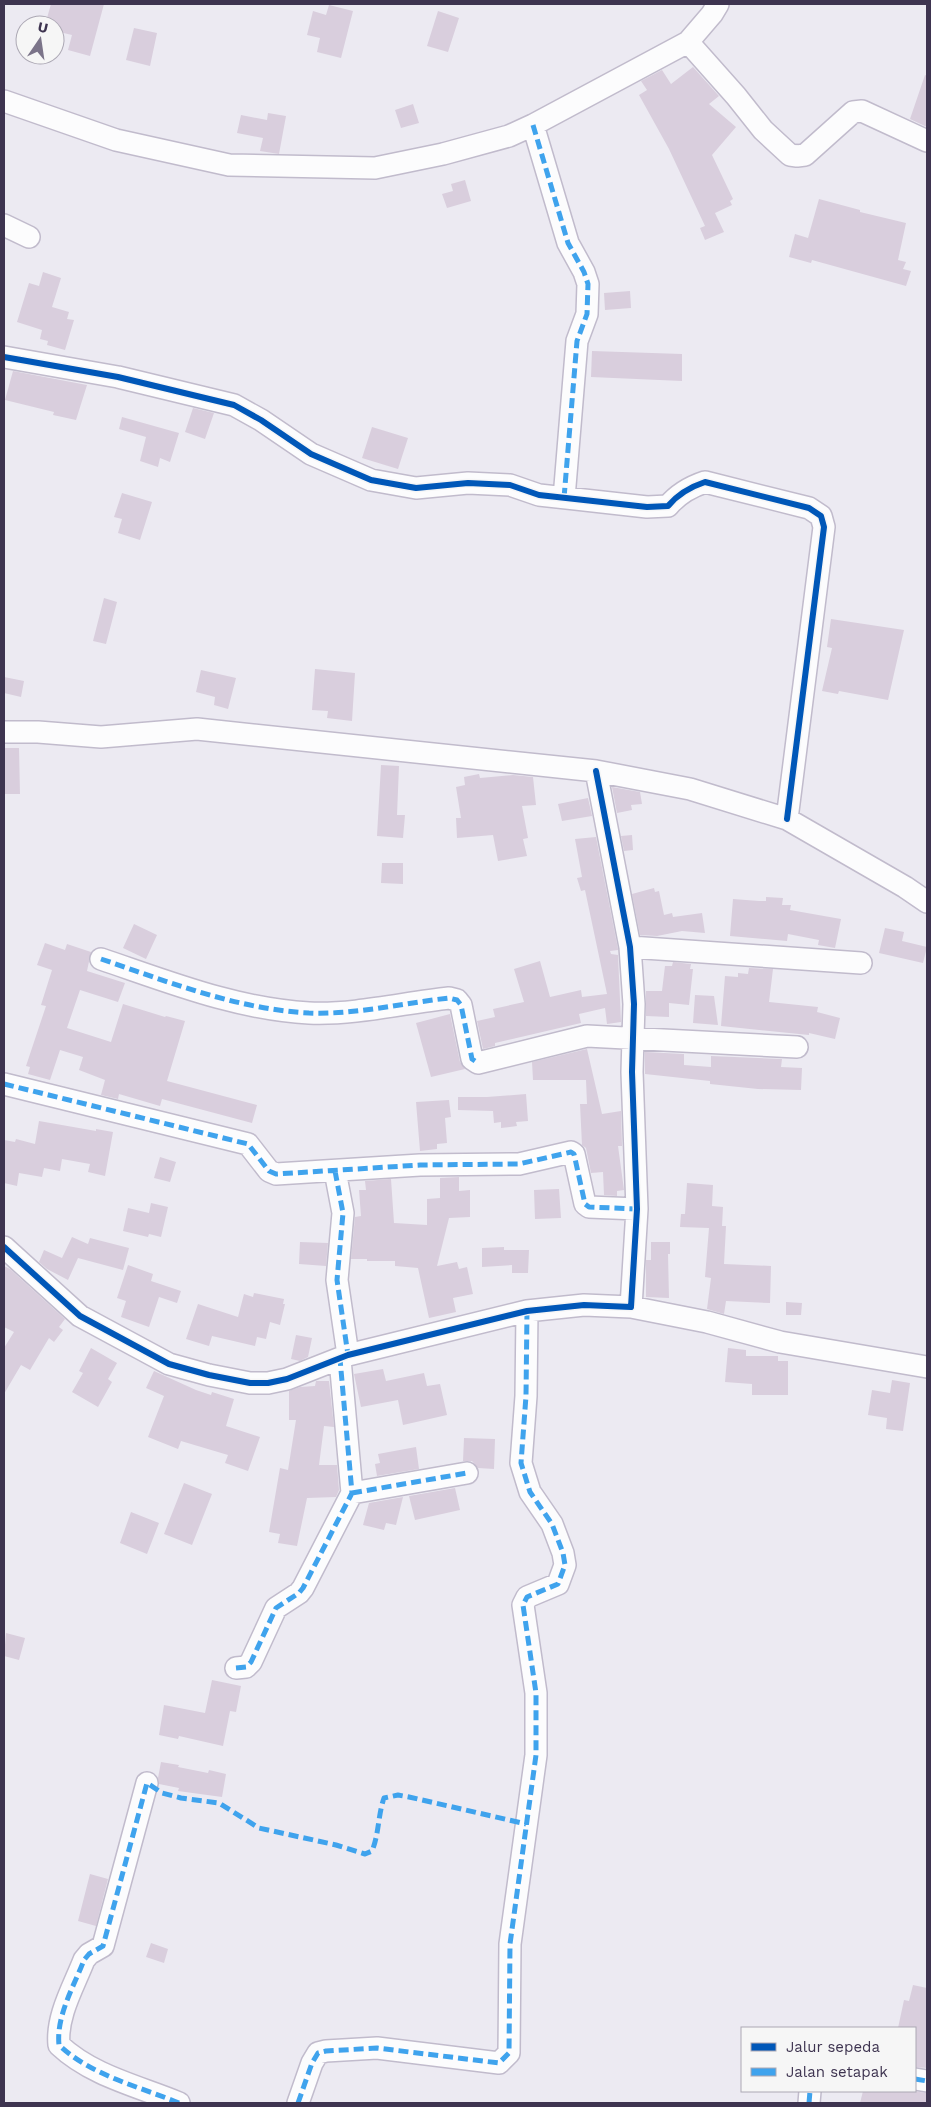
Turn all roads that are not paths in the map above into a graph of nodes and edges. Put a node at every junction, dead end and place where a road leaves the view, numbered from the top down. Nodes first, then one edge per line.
1 (718, 4) edge
2 (688, 42) junction
3 (4, 100) edge
4 (533, 125) junction
5 (927, 141) edge
6 (4, 225) edge
7 (29, 237) dead end
8 (4, 357) edge
9 (564, 498) junction
10 (4, 732) edge
11 (596, 771) junction
12 (787, 819) junction
13 (927, 902) edge
14 (630, 947) junction
15 (101, 959) dead end
16 (861, 964) dead end
17 (633, 1039) junction
18 (797, 1047) dead end
19 (4, 1084) edge
20 (335, 1171) junction
21 (637, 1209) junction
22 (4, 1247) edge
23 (632, 1307) junction
24 (527, 1311) junction
25 (344, 1357) junction
26 (927, 1367) edge
27 (466, 1473) dead end
28 (352, 1493) junction
29 (236, 1668) dead end
30 (147, 1784) dead end
31 (179, 2103) edge
32 (298, 2103) edge

1 - 2 street
2 - 4 street
2 - 5 street
3 - 4 street
4 - 9 street
6 - 7 street
8 - 9 street
9 - 12 street
10 - 11 street
11 - 12 street
11 - 14 street
12 - 13 street
14 - 16 street
14 - 17 street
15 - 17 street
17 - 18 street
17 - 21 street
19 - 20 street
20 - 21 street
20 - 25 street
21 - 23 street
22 - 25 street
23 - 24 street
23 - 26 street
24 - 25 street
24 - 32 street
25 - 28 street
27 - 28 street
28 - 29 street
30 - 31 street

